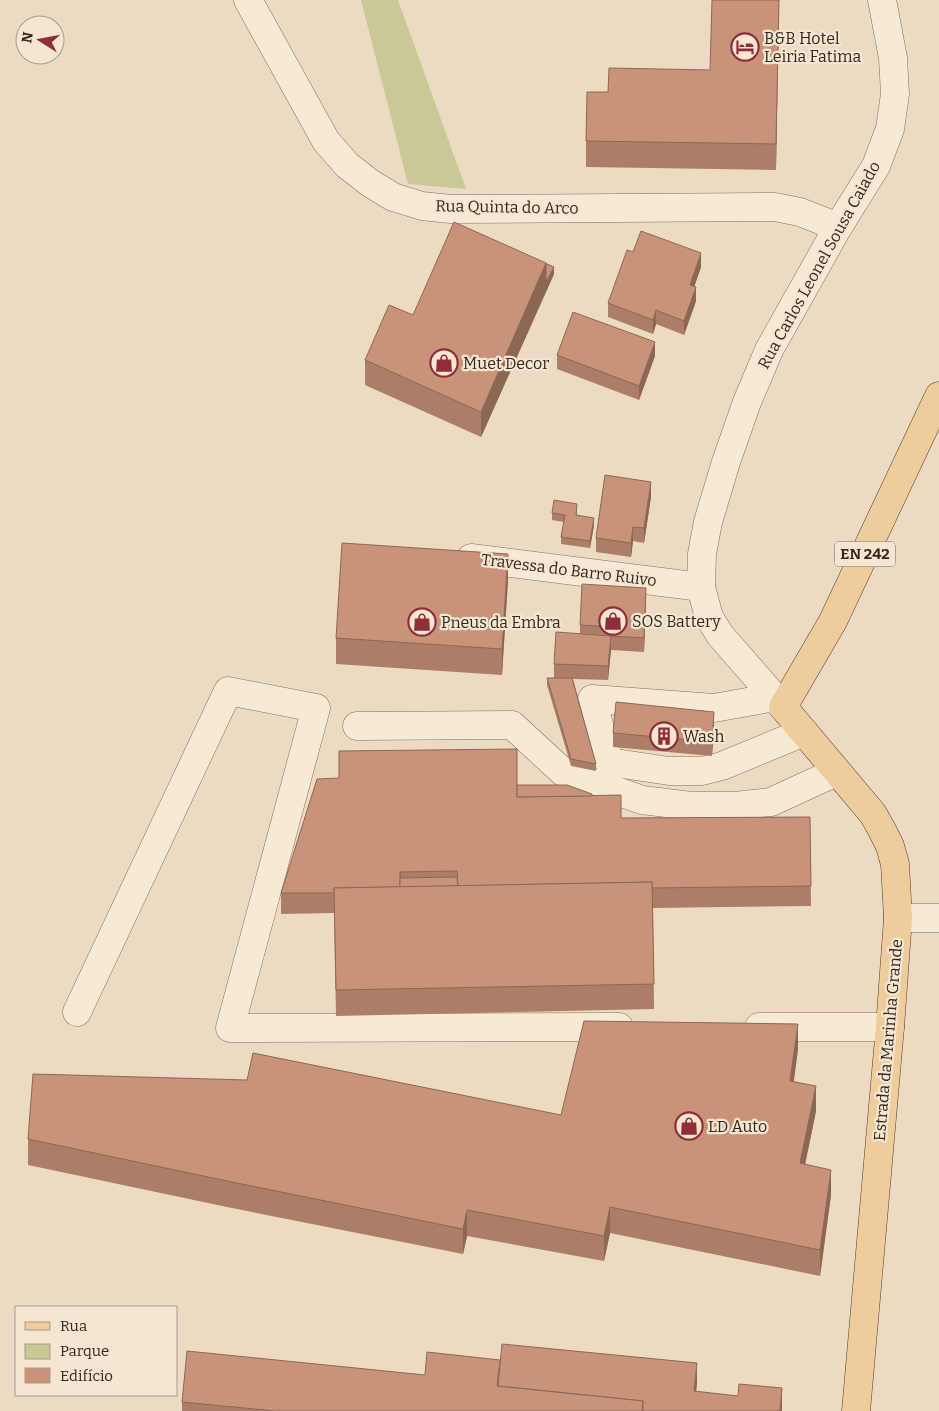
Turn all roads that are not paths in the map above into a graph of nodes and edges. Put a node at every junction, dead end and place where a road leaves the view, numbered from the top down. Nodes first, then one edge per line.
1 (248, 0) edge
2 (882, 0) edge
3 (838, 227) junction
4 (939, 396) edge
5 (448, 555) edge
6 (700, 587) junction
7 (779, 702) junction
8 (357, 726) dead end
9 (804, 732) junction
10 (836, 772) junction
11 (898, 918) junction
12 (939, 918) edge
13 (77, 1012) dead end
14 (644, 1027) edge
15 (733, 1027) edge
16 (890, 1027) junction
17 (856, 1411) edge

1 - 3 street, Rua Quinta do Arco
2 - 3 street, Rua Carlos Leonel Sousa Caiado
3 - 6 street, Rua Carlos Leonel Sousa Caiado
4 - 7 main road, EN 242
5 - 6 street, Travessa do Barro Ruivo
6 - 7 street, Rua Carlos Leonel Sousa Caiado
7 - 9 main road, Estrada da Marinha Grande
7 - 9 street
8 - 10 street
9 - 10 main road, Estrada da Marinha Grande
10 - 11 main road, Estrada da Marinha Grande
11 - 12 street
11 - 16 main road, Estrada da Marinha Grande
13 - 14 street
15 - 16 street
16 - 17 main road, Estrada da Marinha Grande

